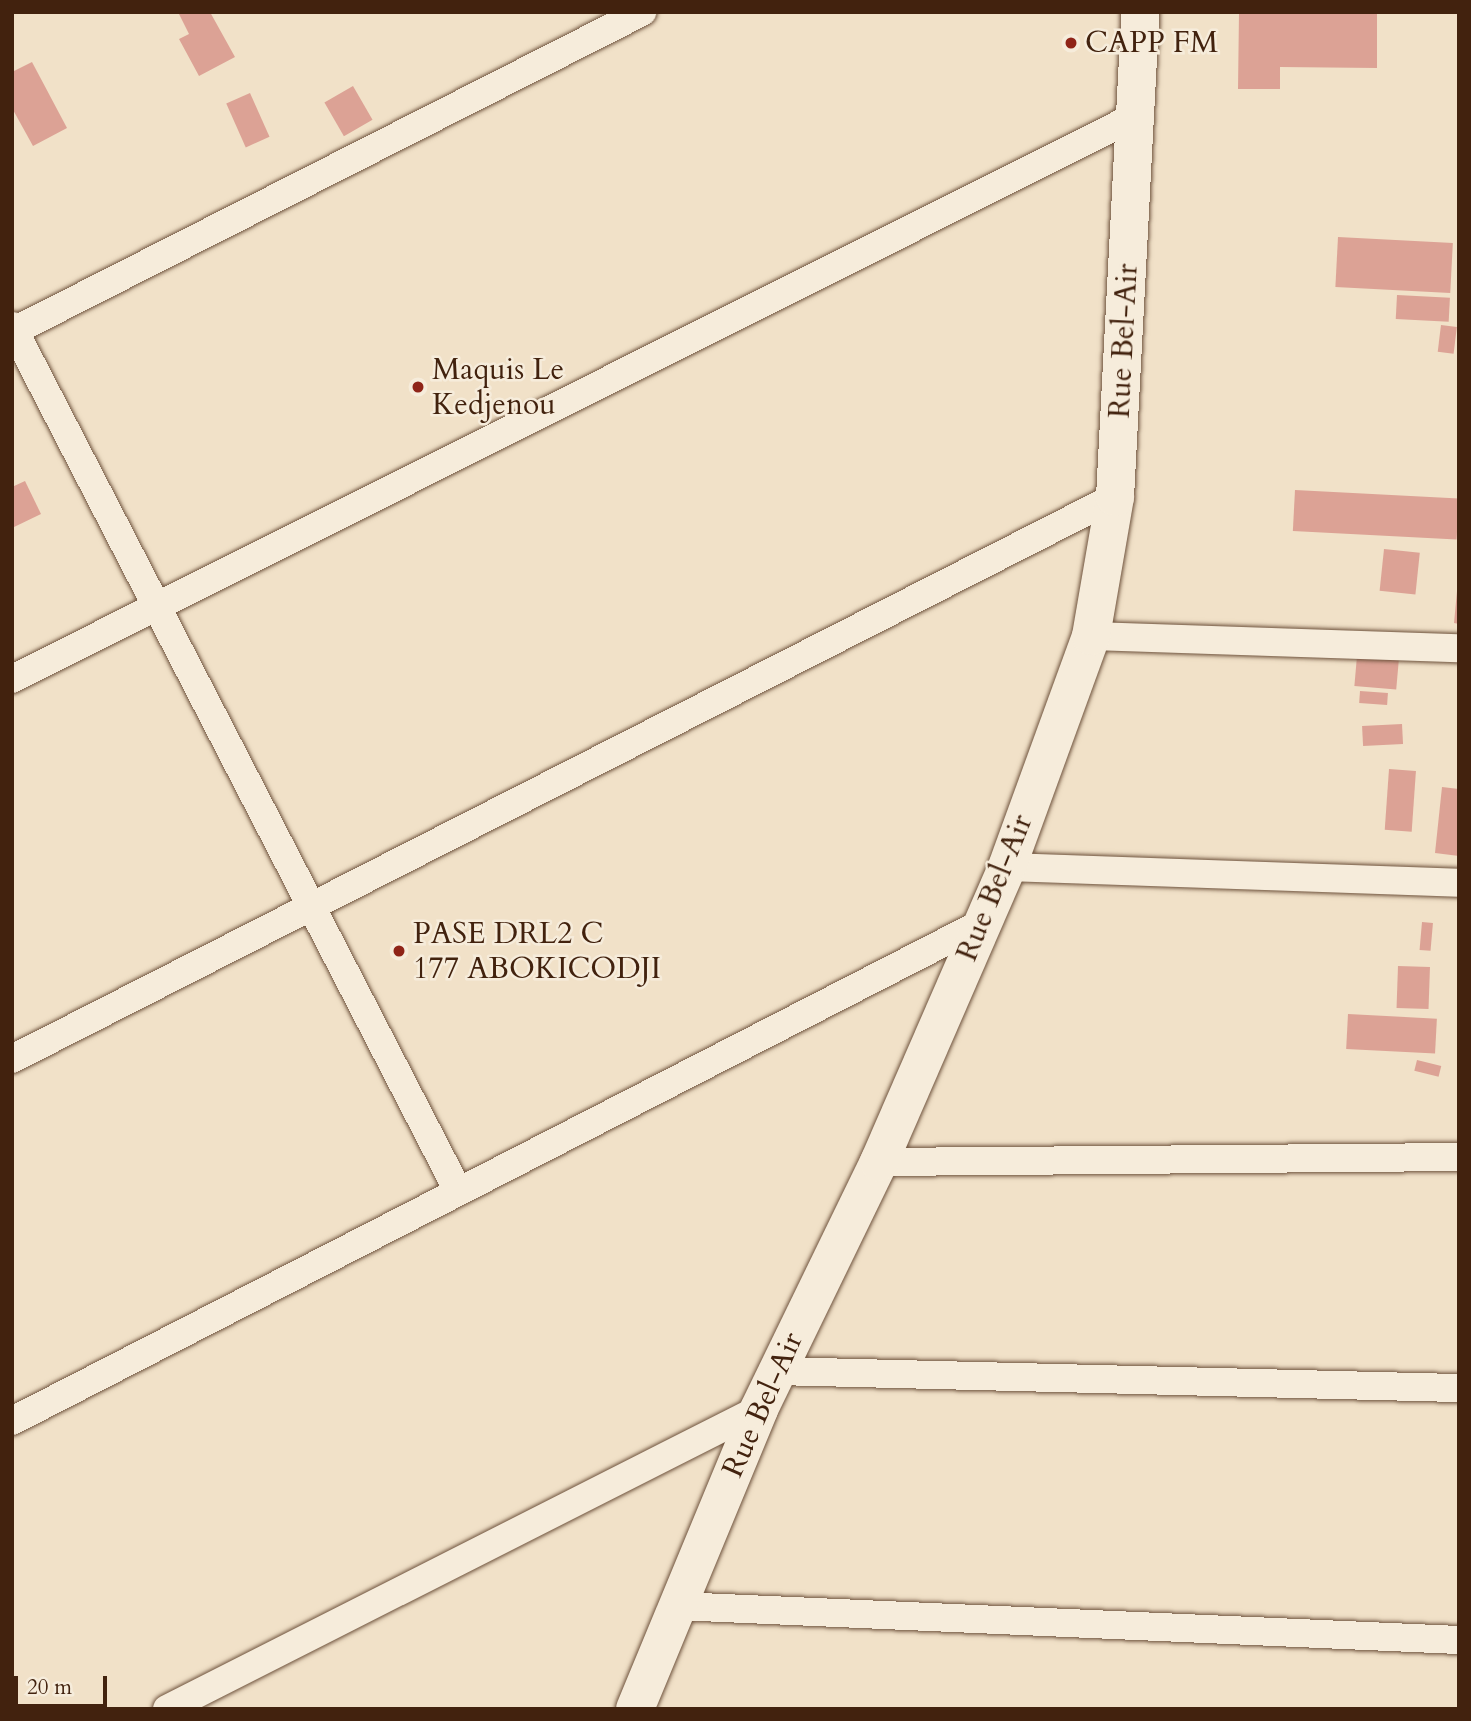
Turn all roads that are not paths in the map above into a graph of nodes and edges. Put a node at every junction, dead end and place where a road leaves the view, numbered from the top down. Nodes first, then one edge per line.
1 (642, 12) edge
2 (1140, 12) edge
3 (1136, 116) junction
4 (13, 330) edge
5 (1115, 497) junction
6 (156, 607) junction
7 (1091, 636) junction
8 (1459, 648) edge
9 (12, 679) edge
10 (1007, 867) junction
11 (1459, 883) edge
12 (311, 907) junction
13 (982, 923) junction
14 (12, 1059) edge
15 (1459, 1157) edge
16 (879, 1162) junction
17 (458, 1191) junction
18 (776, 1371) junction
19 (1459, 1388) edge
20 (759, 1409) junction
21 (12, 1421) edge
22 (677, 1606) junction
23 (1459, 1640) edge
24 (167, 1709) edge
25 (635, 1709) edge

1 - 4 street
2 - 3 main road, Rue Bel-Air
3 - 5 main road, Rue Bel-Air
3 - 6 street
4 - 6 street
5 - 7 main road, Rue Bel-Air
5 - 12 street
6 - 9 street
6 - 12 street
7 - 8 street
7 - 10 main road, Rue Bel-Air
10 - 11 street
10 - 13 main road, Rue Bel-Air
12 - 14 street
12 - 17 street
13 - 16 main road, Rue Bel-Air
13 - 17 street
15 - 16 street
16 - 18 main road, Rue Bel-Air
17 - 21 street
18 - 19 street
18 - 20 main road, Rue Bel-Air
20 - 22 main road, Rue Bel-Air
20 - 24 street
22 - 23 street
22 - 25 main road, Rue Bel-Air

